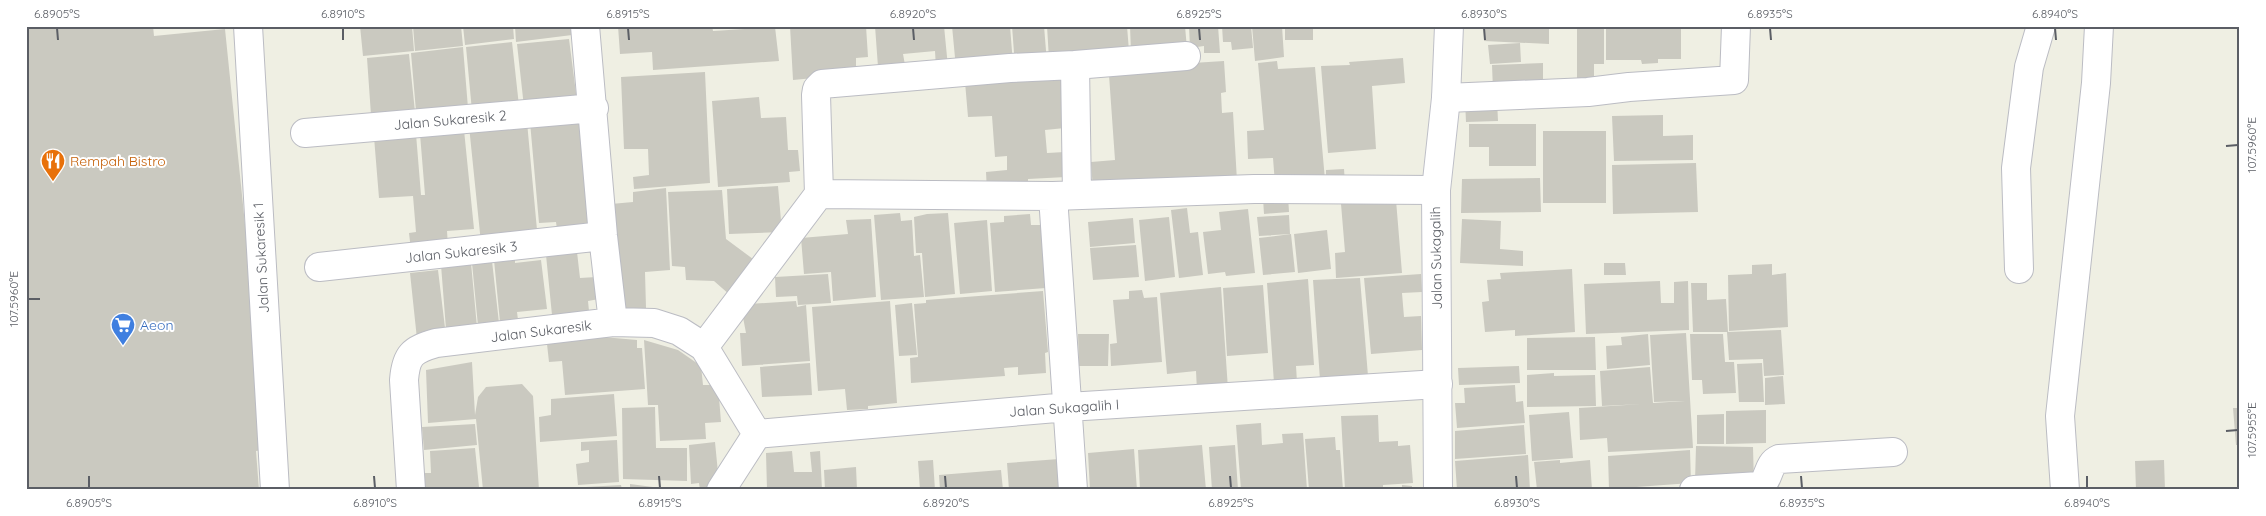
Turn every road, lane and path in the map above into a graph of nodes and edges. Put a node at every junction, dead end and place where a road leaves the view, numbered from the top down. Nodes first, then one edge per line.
1 (248, 26) edge
2 (585, 26) edge
3 (1448, 26) edge
4 (1736, 26) edge
5 (2041, 26) edge
6 (2099, 26) edge
7 (1186, 56) dead end
8 (1075, 65) junction
9 (1446, 98) junction
10 (594, 108) junction
11 (306, 133) dead end
12 (1436, 190) junction
13 (819, 194) junction
14 (1065, 196) junction
15 (603, 236) junction
16 (319, 267) dead end
17 (2019, 269) dead end
18 (613, 322) junction
19 (704, 347) junction
20 (1438, 384) junction
21 (1068, 408) junction
22 (757, 434) junction
23 (1893, 452) dead end
24 (275, 490) edge
25 (411, 490) edge
26 (721, 490) edge
27 (1073, 490) edge
28 (1438, 490) edge
29 (1694, 490) edge
30 (2065, 490) edge

1 - 24 street, Jalan Sukaresik 1
2 - 10 street
3 - 9 street, Jalan Sukagalih
4 - 9 street
5 - 17 street
6 - 30 street
7 - 8 street
8 - 13 street
8 - 14 street
9 - 12 street, Jalan Sukagalih
10 - 11 street, Jalan Sukaresik 2
10 - 15 street
12 - 14 street
12 - 20 street, Jalan Sukagalih
13 - 14 street
13 - 19 street
14 - 21 street
15 - 16 street, Jalan Sukaresik 3
15 - 18 street
18 - 19 street, Jalan Sukaresik
18 - 25 street, Jalan Sukaresik
19 - 22 street, Jalan Sukaresik
20 - 21 street, Jalan Sukagalih I
20 - 28 street, Jalan Sukagalih
21 - 22 street, Jalan Sukagalih I
21 - 27 street
22 - 26 street
23 - 29 street

